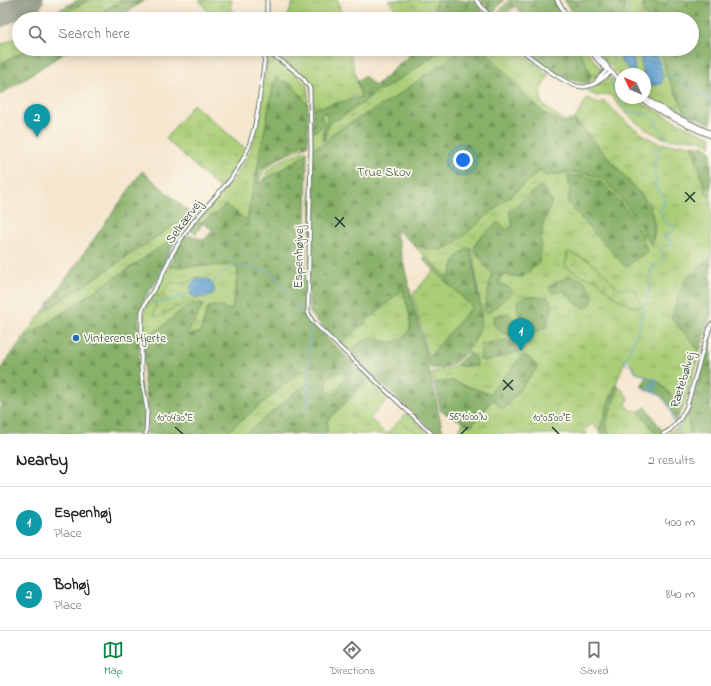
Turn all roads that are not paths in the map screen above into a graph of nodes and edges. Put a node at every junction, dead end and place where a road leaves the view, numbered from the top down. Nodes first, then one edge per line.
1 (267, 0) edge
2 (476, 0) edge
3 (557, 0) edge
4 (267, 12) edge
5 (486, 12) edge
6 (565, 12) edge
7 (265, 56) edge
8 (274, 56) edge
9 (529, 56) edge
10 (595, 56) edge
11 (598, 56) edge
12 (609, 70) junction
13 (615, 76) edge
14 (651, 102) edge
15 (650, 104) edge
16 (711, 134) edge
17 (711, 324) edge
18 (146, 434) edge
19 (432, 434) edge
20 (663, 434) edge

1 - 4 street
2 - 5 street
3 - 6 street
7 - 18 street, Selkærvej
8 - 19 street, Espenhøjvej
9 - 12 street
10 - 12 street
11 - 12 street
12 - 13 street
14 - 16 street
15 - 16 street
17 - 20 street, Rætebølvej

